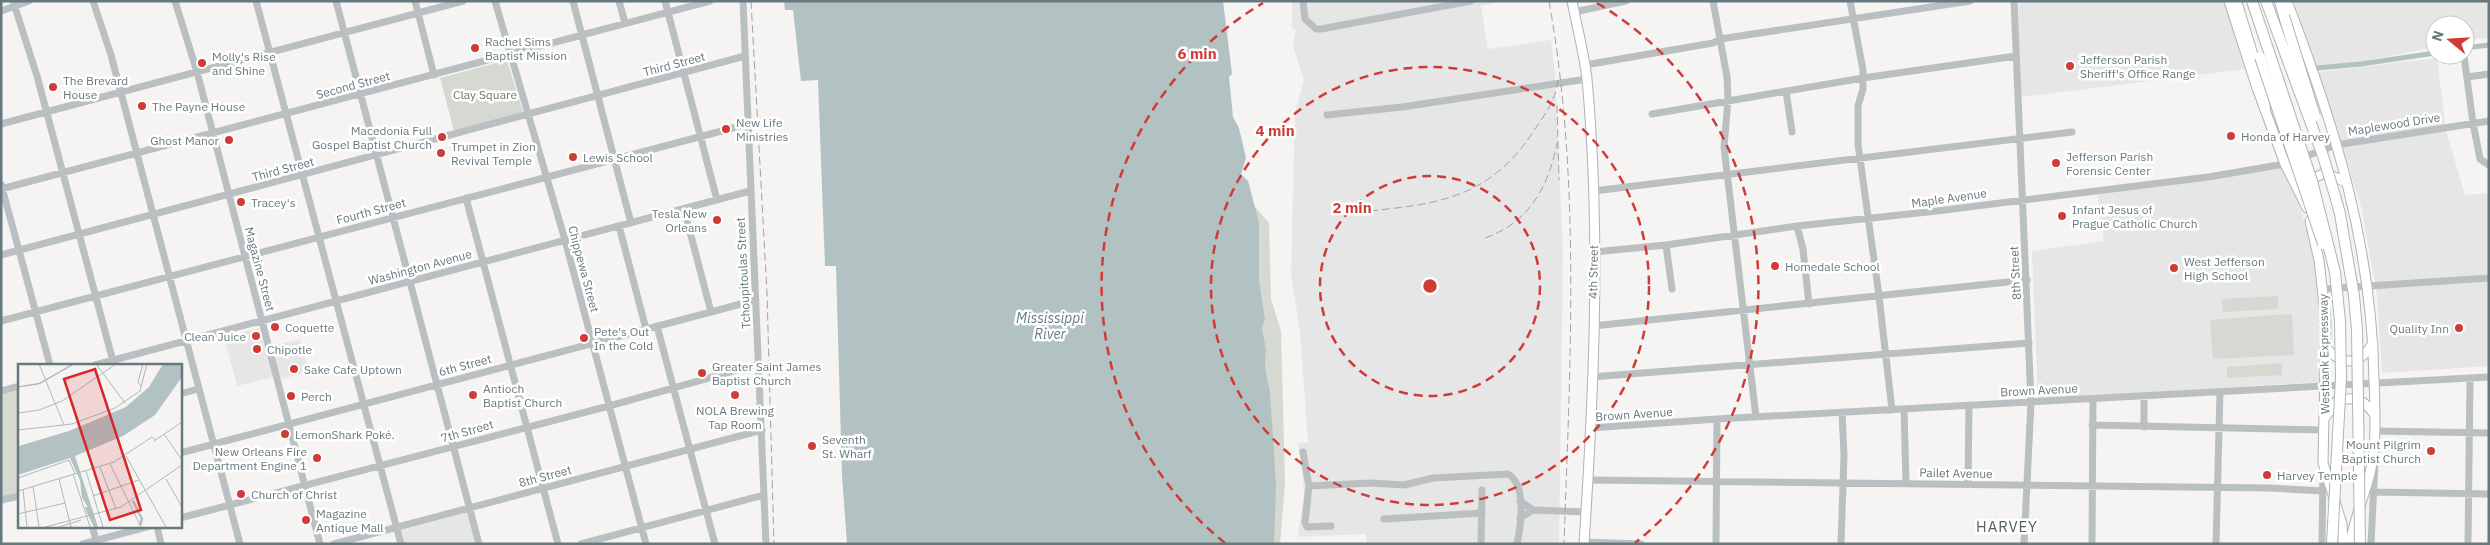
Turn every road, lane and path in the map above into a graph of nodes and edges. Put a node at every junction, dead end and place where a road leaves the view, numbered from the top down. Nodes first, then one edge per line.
1 (30, 1) edge
2 (93, 1) edge
3 (175, 1) edge
4 (256, 1) edge
5 (336, 1) edge
6 (415, 1) edge
7 (463, 1) edge
8 (495, 1) edge
9 (573, 1) edge
10 (619, 1) edge
11 (665, 1) edge
12 (710, 1) edge
13 (743, 1) edge
14 (1303, 1) edge
15 (1471, 1) edge
16 (1572, 1) edge
17 (1626, 1) edge
18 (1713, 1) edge
19 (1850, 1) edge
20 (1970, 1) edge
21 (2014, 1) edge
22 (2229, 1) edge
23 (2236, 1) edge
24 (2241, 1) edge
25 (2252, 1) edge
26 (2266, 1) edge
27 (2280, 1) edge
28 (2287, 1) edge
29 (14, 4) edge
30 (1, 11) edge
31 (1574, 12) junction
32 (668, 13) junction
33 (419, 14) junction
34 (1853, 18) junction
35 (625, 23) junction
36 (345, 33) junction
37 (581, 36) junction
38 (1720, 39) junction
39 (271, 53) junction
40 (511, 55) junction
41 (744, 56) junction
42 (2016, 56) junction
43 (1585, 65) junction
44 (2465, 65) edge
45 (197, 72) junction
46 (683, 74) junction
47 (2489, 74) edge
48 (434, 75) junction
49 (2467, 77) junction
50 (1863, 78) junction
51 (1586, 80) junction
52 (1786, 91) junction
53 (121, 92) junction
54 (361, 94) junction
55 (597, 97) junction
56 (1728, 100) junction
57 (2265, 109) junction
58 (46, 112) junction
59 (287, 114) junction
60 (1652, 114) dead end
61 (529, 115) junction
62 (1327, 115) dead end
63 (2489, 121) edge
64 (2472, 123) junction
65 (1, 124) edge
66 (748, 124) junction
67 (1792, 132) dead end
68 (2072, 132) dead end
69 (213, 133) junction
70 (699, 136) junction
71 (2020, 140) junction
72 (2336, 145) junction
73 (137, 153) junction
74 (377, 155) junction
75 (2305, 156) joint
76 (613, 159) junction
77 (1860, 159) junction
78 (2285, 164) junction
79 (2487, 165) edge
80 (63, 173) junction
81 (304, 175) junction
82 (547, 176) junction
83 (1728, 176) junction
84 (2346, 182) junction
85 (2, 187) edge
86 (1594, 191) junction
87 (750, 192) junction
88 (229, 194) junction
89 (466, 198) junction
90 (2022, 199) junction
91 (2303, 199) junction
92 (2336, 199) junction
93 (717, 200) junction
94 (684, 209) junction
95 (153, 215) junction
96 (393, 217) junction
97 (1868, 219) junction
98 (630, 223) junction
99 (619, 226) junction
100 (1797, 226) junction
101 (79, 234) junction
102 (1735, 235) junction
103 (320, 237) junction
104 (565, 240) junction
105 (1666, 245) junction
106 (19, 251) junction
107 (1594, 252) junction
108 (1, 255) edge
109 (245, 256) junction
110 (483, 262) junction
111 (2335, 272) junction
112 (170, 276) junction
113 (2489, 278) edge
114 (2027, 280) junction
115 (410, 282) junction
116 (2368, 287) junction
117 (1672, 289) dead end
118 (2324, 289) junction
119 (95, 296) junction
120 (1879, 296) junction
121 (756, 300) junction
122 (337, 301) junction
123 (1809, 304) junction
124 (35, 312) junction
125 (711, 312) junction
126 (1744, 312) junction
127 (1, 321) edge
128 (262, 321) junction
129 (657, 326) junction
130 (1593, 326) junction
131 (646, 329) junction
132 (187, 340) junction
133 (2374, 342) junction
134 (593, 343) junction
135 (2029, 343) junction
136 (2326, 348) junction
137 (1886, 354) junction
138 (113, 362) edge
139 (50, 364) edge
140 (759, 364) junction
141 (1750, 364) junction
142 (511, 365) junction
143 (1591, 377) junction
144 (2489, 377) edge
145 (2470, 378) junction
146 (437, 384) junction
147 (2374, 384) junction
148 (18, 386) edge
149 (2325, 386) junction
150 (674, 388) junction
151 (198, 389) junction
152 (1, 391) edge
153 (2220, 392) junction
154 (181, 394) edge
155 (2144, 396) junction
156 (2093, 399) junction
157 (2031, 402) junction
158 (364, 404) junction
159 (609, 406) junction
160 (1969, 406) junction
161 (1904, 409) junction
162 (1892, 410) junction
163 (1842, 412) junction
164 (2375, 416) junction
165 (1756, 417) junction
166 (2325, 418) junction
167 (1717, 419) junction
168 (290, 424) junction
169 (2092, 425) junction
170 (527, 426) junction
171 (2144, 427) junction
172 (1590, 428) junction
173 (2219, 428) junction
174 (762, 430) junction
175 (2325, 430) junction
176 (2375, 431) junction
177 (2469, 433) junction
178 (2489, 433) edge
179 (213, 444) junction
180 (453, 447) junction
181 (689, 449) junction
182 (2374, 450) junction
183 (181, 452) edge
184 (1304, 452) dead end
185 (2323, 463) junction
186 (380, 466) junction
187 (624, 467) junction
188 (1589, 480) junction
189 (1717, 481) junction
190 (1843, 482) junction
191 (1906, 483) junction
192 (1968, 484) junction
193 (306, 485) junction
194 (2028, 485) junction
195 (1308, 486) junction
196 (2092, 487) junction
197 (544, 488) junction
198 (2217, 489) junction
199 (1482, 490) dead end
200 (2322, 491) junction
201 (2374, 492) junction
202 (2469, 494) junction
203 (2489, 494) edge
204 (764, 495) junction
205 (18, 496) edge
206 (1, 500) edge
207 (1520, 501) junction
208 (229, 505) junction
209 (469, 507) junction
210 (1533, 510) junction
211 (706, 511) junction
212 (1586, 512) junction
213 (1482, 513) junction
214 (181, 518) edge
215 (1520, 518) junction
216 (1384, 519) dead end
217 (1331, 526) dead end
218 (396, 527) junction
219 (92, 528) edge
220 (143, 528) edge
221 (157, 528) edge
222 (641, 528) junction
223 (96, 542) edge
224 (1584, 543) edge
225 (83, 544) edge
226 (161, 544) edge
227 (240, 544) edge
228 (320, 544) edge
229 (334, 544) edge
230 (401, 544) edge
231 (479, 544) edge
232 (558, 544) edge
233 (581, 544) edge
234 (646, 544) edge
235 (715, 544) edge
236 (766, 544) edge
237 (1482, 544) edge
238 (1517, 544) edge
239 (1641, 544) edge
240 (1716, 544) edge
241 (1840, 544) edge
242 (2024, 544) edge
243 (2092, 544) edge
244 (2216, 544) edge
245 (2322, 544) edge
246 (2332, 544) edge
247 (2343, 544) edge
248 (2350, 544) edge
249 (2360, 544) edge
250 (2371, 544) edge
251 (2468, 544) edge

1 - 29 street
2 - 53 street
3 - 45 street, Magazine Street
4 - 39 street
5 - 36 street
6 - 33 street
7 - 33 street
8 - 40 street, Chippewa Street
9 - 37 street
10 - 35 street
11 - 32 street
12 - 32 street, Second Street
13 - 41 street, Tchoupitoulas Street
14 - 15 street
16 - 31 main road, 4th Street
17 - 31 street
18 - 38 street
19 - 34 street
20 - 34 street
21 - 42 street, 8th Street
22 - 57 main road, Westbank Expressway
23 - 57 highway
24 - 111 highway, bridge
25 - 111 highway, Westbank Expressway, bridge
26 - 92 highway, bridge
27 - 92 highway, bridge
28 - 72 main road
29 - 30 street
29 - 58 street
31 - 43 main road, 4th Street
32 - 35 street, Second Street
32 - 46 street
33 - 36 street
33 - 48 street
34 - 38 street
34 - 50 street
35 - 37 street, Second Street
36 - 39 street
36 - 54 street
37 - 40 street, Second Street
37 - 55 street
38 - 43 street
38 - 56 street
39 - 45 street
39 - 59 street
40 - 48 street, Second Street
40 - 61 street, Chippewa Street
41 - 46 street, Third Street
41 - 66 street, Tchoupitoulas Street
42 - 50 street
42 - 71 street, 8th Street
43 - 51 main road, 4th Street
44 - 49 street
45 - 53 street
45 - 69 street, Magazine Street
46 - 55 street, Third Street
46 - 70 street
47 - 49 street
48 - 54 street, Second Street
49 - 64 street
50 - 52 street
50 - 77 street
51 - 62 street
51 - 86 main road, 4th Street
52 - 56 street
52 - 67 street
53 - 58 street
53 - 73 street
54 - 59 street, Second Street
54 - 74 street
55 - 61 street, Third Street
55 - 76 street
56 - 60 street
56 - 83 street
57 - 78 main road, Westbank Expressway
58 - 65 street
58 - 80 street
59 - 69 street, Second Street
59 - 81 street
61 - 74 street, Third Street
61 - 82 street, Chippewa Street
63 - 64 street, Maplewood Drive
64 - 72 street, Maplewood Drive
64 - 79 street
66 - 70 street, Fourth Street
66 - 87 street, Tchoupitoulas Street
68 - 71 street
69 - 73 street, Second Street
69 - 88 street, Magazine Street
70 - 76 street, Fourth Street
70 - 93 street
71 - 77 street
71 - 90 street, 8th Street
72 - 75 street, Maplewood Drive
72 - 84 main road
73 - 80 street, Second Street
73 - 95 street
74 - 81 street, Third Street
74 - 96 street
75 - 78 street, Maple Avenue
76 - 82 street, Fourth Street
76 - 98 street
77 - 83 street
77 - 97 street
78 - 90 street, Maple Avenue
78 - 91 main road, Westbank Expressway
80 - 85 street, Second Street
80 - 101 street
81 - 88 street, Third Street
81 - 103 street
82 - 89 street, Fourth Street
82 - 104 street, Chippewa Street
83 - 86 street
83 - 102 street
84 - 91 main road
84 - 116 main road
85 - 106 street
86 - 107 main road, 4th Street
87 - 93 street, Washington Avenue
87 - 121 street, Tchoupitoulas Street
88 - 95 street, Third Street
88 - 109 street, Magazine Street
89 - 96 street, Fourth Street
89 - 110 street
90 - 97 street, Maple Avenue
90 - 114 street, 8th Street
91 - 118 main road, Westbank Expressway
92 - 249 highway, bridge
93 - 94 street, Washington Avenue
94 - 98 street, Washington Avenue
94 - 125 street
95 - 101 street, Third Street
95 - 112 street
96 - 103 street, Fourth Street
96 - 115 street
97 - 100 street, Maple Avenue
97 - 120 street
98 - 99 street, Washington Avenue
99 - 104 street, Washington Avenue
99 - 131 street
100 - 102 street, Maple Avenue
100 - 123 street
101 - 106 street, Third Street
101 - 119 street
102 - 105 street, Maple Avenue
102 - 126 street
103 - 109 street, Fourth Street
103 - 122 street
104 - 110 street, Washington Avenue
104 - 134 street, Chippewa Street
105 - 107 street, Maple Avenue
105 - 117 street
106 - 108 street, Third Street
106 - 124 street
107 - 130 main road, 4th Street
109 - 112 street, Fourth Street
109 - 128 street, Magazine Street
110 - 115 street, Washington Avenue
110 - 142 street
111 - 246 highway, Westbank Expressway, bridge
112 - 119 street, Fourth Street
112 - 132 street
113 - 116 street
114 - 120 street
114 - 135 street, 8th Street
115 - 122 street, Washington Avenue
115 - 146 street
116 - 118 street
116 - 133 main road
118 - 136 main road, Westbank Expressway
119 - 124 street, Fourth Street
119 - 138 street
120 - 123 street
120 - 137 street
121 - 125 street, 6th Street
121 - 140 street, Tchoupitoulas Street
122 - 128 street, Washington Avenue
122 - 158 street
123 - 126 street
124 - 127 street, Fourth Street
124 - 139 street
125 - 129 street, 6th Street
126 - 130 street
126 - 141 street
128 - 132 street, Washington Avenue
128 - 168 street, Magazine Street
129 - 131 street, 6th Street
129 - 150 street
130 - 143 main road, 4th Street
131 - 134 street, 6th Street
132 - 138 street, Washington Avenue
132 - 151 street
133 - 136 main road
133 - 147 main road
134 - 142 street, 6th Street
134 - 159 street, Chippewa Street
135 - 137 street
135 - 157 street, 8th Street
136 - 149 main road, Westbank Expressway
137 - 141 street
137 - 162 street
140 - 150 street, 7th Street
140 - 174 street, Tchoupitoulas Street
141 - 143 street
141 - 165 street
142 - 146 street, 6th Street
142 - 170 street
143 - 172 main road, 4th Street
144 - 145 street, Brown Avenue
145 - 147 street, Brown Avenue
145 - 177 street
146 - 158 street, 6th Street
146 - 180 street
147 - 149 street, Brown Avenue
147 - 164 main road
148 - 152 street
149 - 153 street, Brown Avenue
149 - 166 main road, Westbank Expressway
150 - 159 street, 7th Street
150 - 181 street
151 - 154 street
151 - 179 street
153 - 155 street, Brown Avenue
153 - 173 street
155 - 156 street, Brown Avenue
155 - 171 street
156 - 157 street, Brown Avenue
156 - 169 street
157 - 160 street, Brown Avenue
157 - 194 street, 8th Street
158 - 168 street, 6th Street
158 - 186 street
159 - 170 street, 7th Street
159 - 187 street, Chippewa Street
160 - 161 street, Brown Avenue
160 - 192 street
161 - 162 street, Brown Avenue
161 - 191 street
162 - 163 street, Brown Avenue
163 - 165 street, Brown Avenue
163 - 190 street
164 - 166 main road
164 - 176 main road
165 - 167 street, Brown Avenue
166 - 175 main road, Westbank Expressway
167 - 172 street, Brown Avenue
167 - 189 street
168 - 179 street, 6th Street
168 - 193 street, Magazine Street
169 - 171 street
169 - 196 street
170 - 180 street, 7th Street
170 - 197 street
171 - 173 street
172 - 188 main road, 4th Street
173 - 175 street
173 - 198 street
174 - 181 street, 8th Street
174 - 204 street, Tchoupitoulas Street
175 - 185 main road, Westbank Expressway
176 - 177 street
176 - 182 main road
177 - 178 street
177 - 202 street
179 - 183 street, 6th Street
179 - 208 street
180 - 186 street, 7th Street
180 - 209 street
181 - 187 street, 8th Street
181 - 211 street
182 - 201 street
182 - 248 main road
184 - 195 street
185 - 200 street, Westbank Expressway
185 - 247 main road
186 - 193 street, 7th Street
186 - 218 street
187 - 197 street, 8th Street
187 - 222 street, Chippewa Street
188 - 189 street, Pailet Avenue
188 - 212 main road, 4th Street
189 - 190 street, Pailet Avenue
189 - 240 street
190 - 191 street, Pailet Avenue
190 - 241 street
191 - 192 street, Pailet Avenue
192 - 194 street, Pailet Avenue
193 - 208 street, 7th Street
193 - 228 street, Magazine Street
194 - 196 street, Pailet Avenue
194 - 242 street, 8th Street
195 - 207 street
195 - 217 street
196 - 198 street, Pailet Avenue
196 - 243 street
197 - 209 street, 8th Street
197 - 232 street
198 - 200 street, Pailet Avenue
198 - 244 street
199 - 213 street
200 - 245 street, Westbank Expressway
201 - 202 street
201 - 250 street
202 - 203 street
202 - 251 street
204 - 211 street
204 - 236 street, Tchoupitoulas Street
205 - 206 street
207 - 210 street
207 - 215 street
208 - 214 street, 7th Street
208 - 227 street
209 - 218 street, 8th Street
209 - 231 street
210 - 212 street
210 - 215 street
211 - 222 street
211 - 235 street
212 - 224 main road, 4th Street
213 - 216 street
213 - 237 street
215 - 238 street
218 - 229 street, 8th Street
218 - 230 street
219 - 223 street
220 - 223 street
221 - 226 street
222 - 233 street
222 - 234 street, Chippewa Street
223 - 225 street
224 - 239 street

